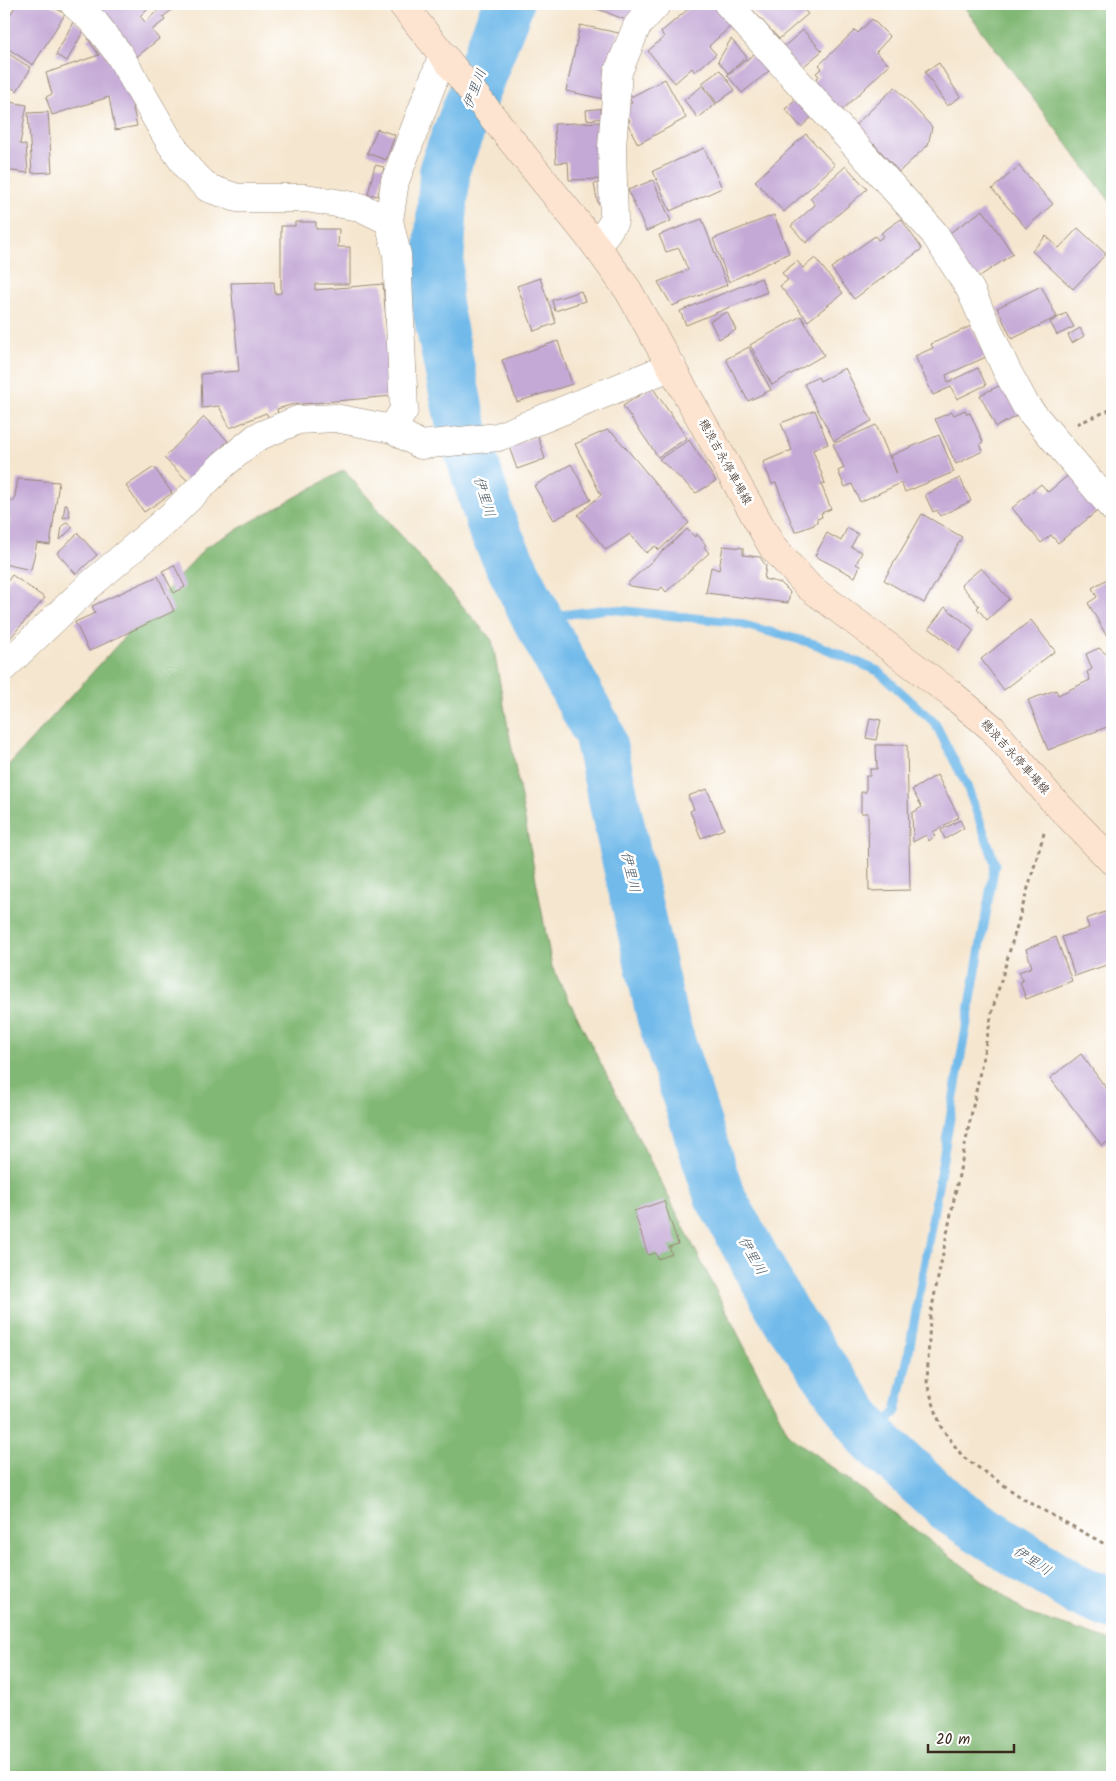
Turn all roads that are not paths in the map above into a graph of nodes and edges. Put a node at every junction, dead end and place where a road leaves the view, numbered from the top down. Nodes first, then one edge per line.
1 (74, 4) edge
2 (402, 4) edge
3 (657, 4) edge
4 (728, 4) edge
5 (446, 58) junction
6 (389, 221) junction
7 (597, 247) junction
8 (672, 366) junction
9 (392, 429) junction
10 (1112, 507) edge
11 (4, 667) edge
12 (1112, 861) edge

1 - 6 street
2 - 5 main road, 穂浪吉永停車場線
3 - 7 street
4 - 10 street
5 - 6 street
5 - 7 main road, 穂浪吉永停車場線
6 - 9 street
7 - 8 main road, 穂浪吉永停車場線
8 - 9 street
8 - 12 main road, 穂浪吉永停車場線
9 - 11 street

